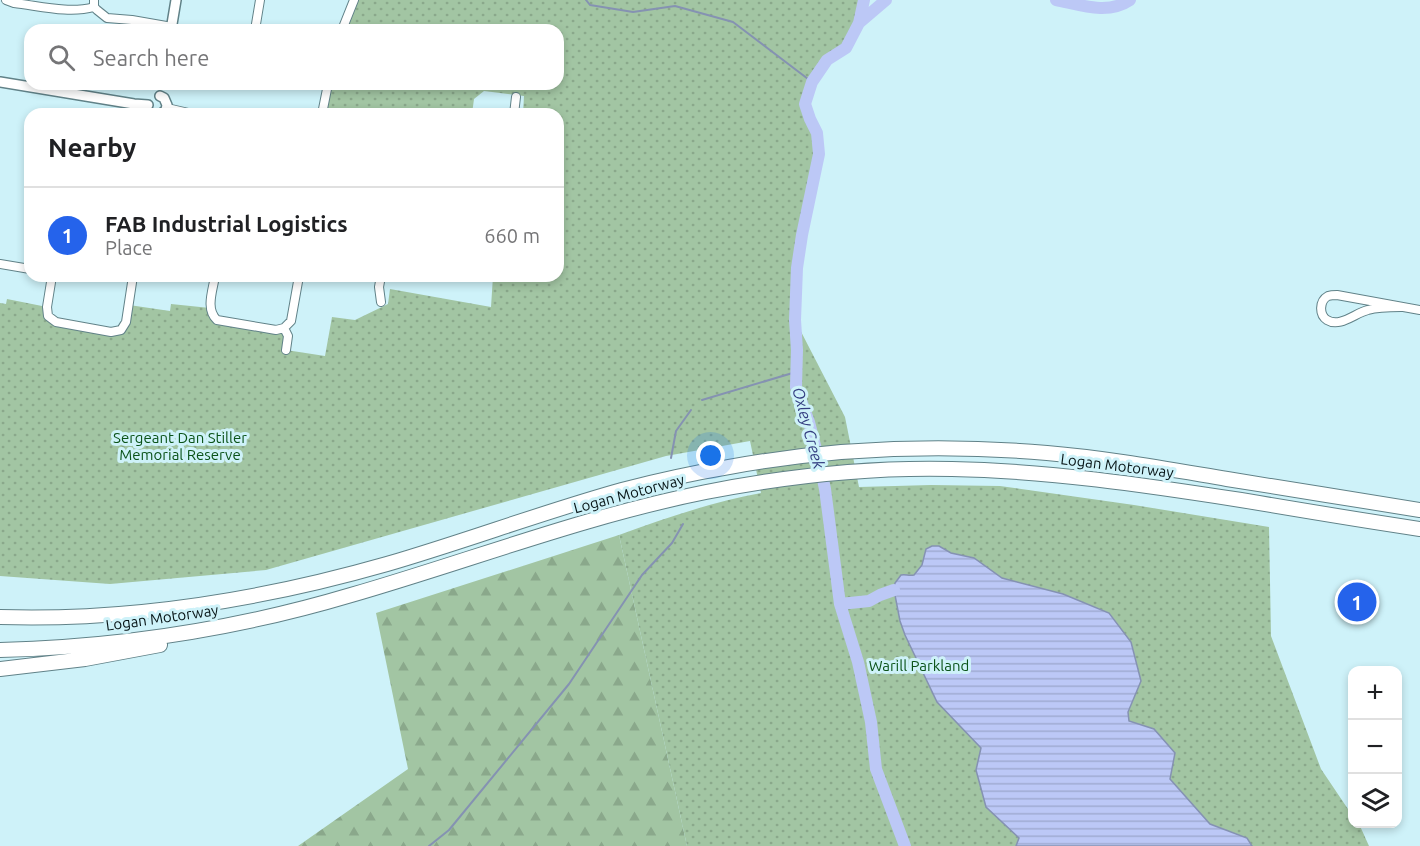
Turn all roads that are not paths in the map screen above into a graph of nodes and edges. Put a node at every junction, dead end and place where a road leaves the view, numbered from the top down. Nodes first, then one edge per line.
1 (6, 0) edge
2 (177, 0) edge
3 (260, 0) edge
4 (354, 0) edge
5 (94, 3) edge
6 (152, 24) edge
7 (173, 24) edge
8 (256, 24) edge
9 (344, 24) edge
10 (0, 82) edge
11 (24, 86) edge
12 (49, 90) edge
13 (327, 90) edge
14 (516, 97) dead end
15 (148, 105) junction
16 (149, 108) edge
17 (165, 108) edge
18 (323, 108) edge
19 (515, 108) edge
20 (0, 264) edge
21 (24, 267) edge
22 (51, 282) edge
23 (133, 282) edge
24 (214, 282) edge
25 (297, 282) edge
26 (380, 282) edge
27 (381, 302) dead end
28 (1401, 307) junction
29 (1420, 310) edge
30 (284, 328) junction
31 (286, 350) dead end
32 (1420, 510) edge
33 (1420, 529) edge
34 (0, 610) edge
35 (78, 616) junction
36 (0, 617) edge
37 (201, 631) junction
38 (0, 650) edge
39 (0, 669) edge

1 - 5 street
2 - 7 street
3 - 8 street
4 - 9 street
5 - 6 street
10 - 11 street
12 - 15 street
13 - 18 street
14 - 19 street
15 - 16 street
15 - 17 street
20 - 21 street
22 - 23 street
24 - 30 street
25 - 30 street
26 - 27 street
28 - 28 street
28 - 29 street
30 - 31 street
32 - 35 highway, Logan Motorway
33 - 37 highway, Logan Motorway
34 - 35 highway
35 - 36 highway, Logan Motorway
37 - 38 highway, Logan Motorway
37 - 39 highway

